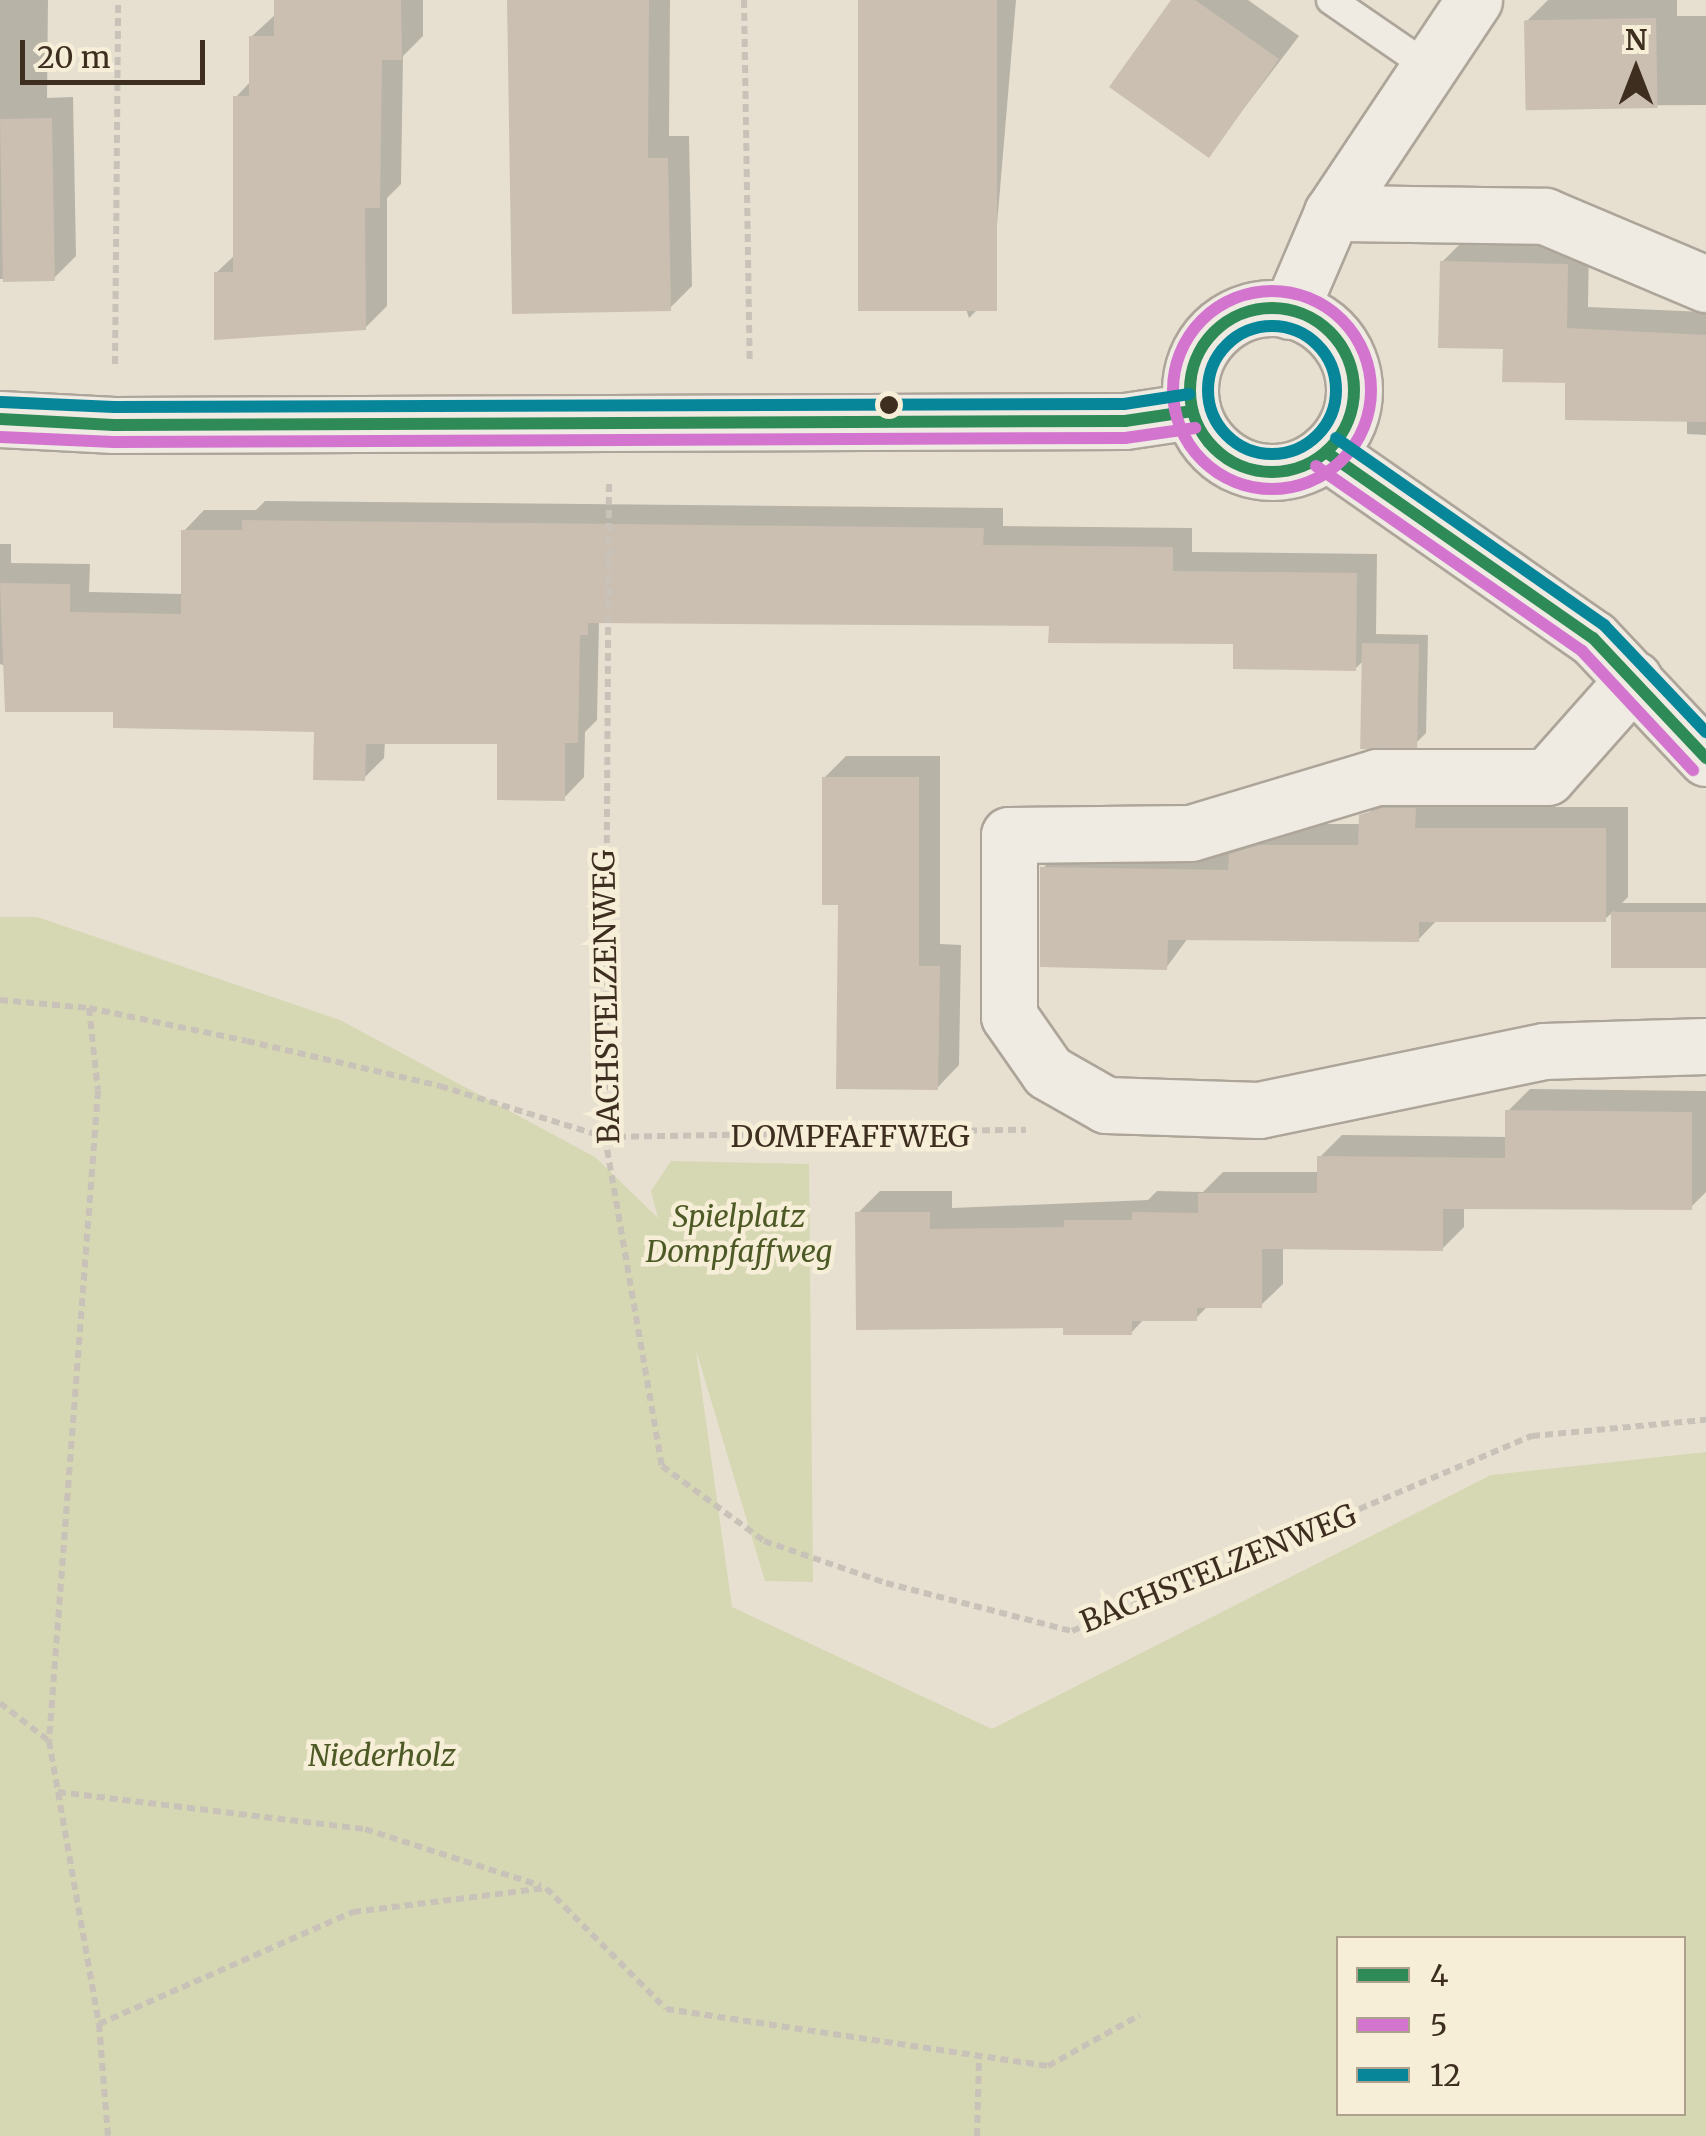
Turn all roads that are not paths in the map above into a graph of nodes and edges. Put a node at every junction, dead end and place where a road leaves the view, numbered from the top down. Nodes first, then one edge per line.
1 (1331, 0) edge
2 (1474, 0) edge
3 (1430, 68) junction
4 (1332, 214) junction
5 (1706, 284) edge
6 (1290, 310) junction
7 (1192, 411) junction
8 (0, 419) edge
9 (1326, 452) junction
10 (1634, 678) junction
11 (1699, 736) edge
12 (1706, 1046) edge

1 - 3 lane
2 - 3 street
3 - 4 street
4 - 5 street
4 - 6 street
6 - 7 street
6 - 9 street
7 - 8 street
7 - 9 street
9 - 10 street
10 - 11 street
10 - 12 street

